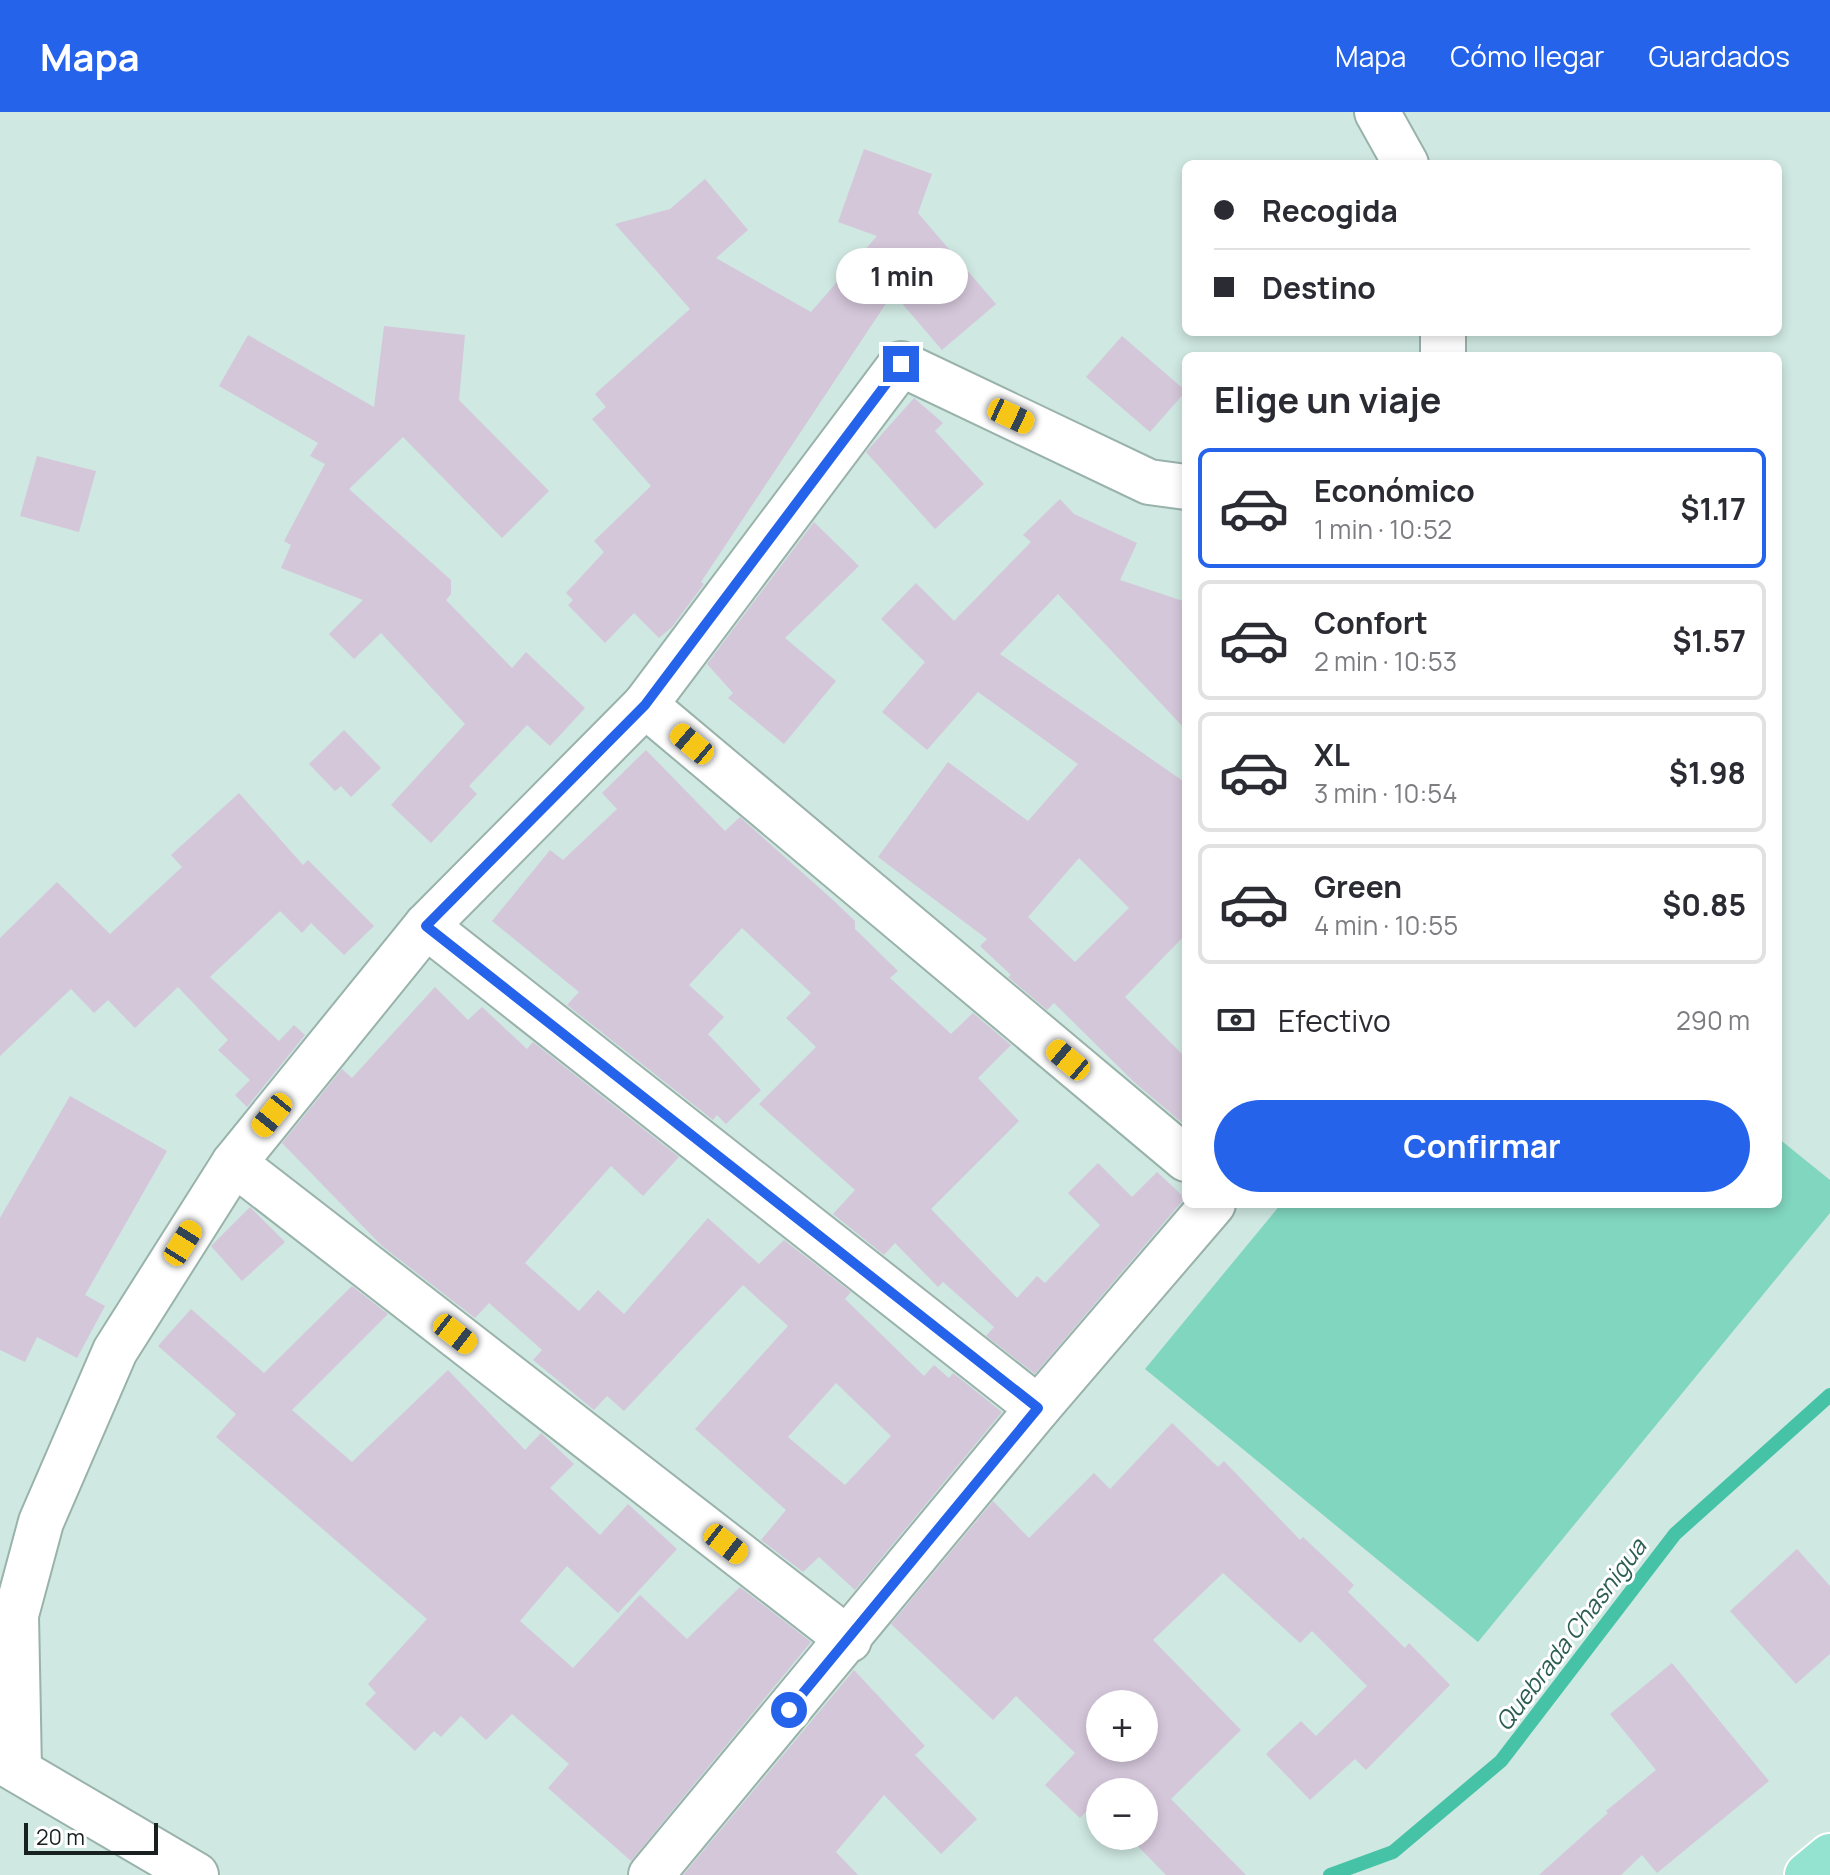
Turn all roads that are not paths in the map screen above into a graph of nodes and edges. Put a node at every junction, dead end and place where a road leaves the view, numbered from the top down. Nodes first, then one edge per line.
1 (1377, 112) edge
2 (1404, 160) edge
3 (1182, 486) edge
4 (645, 705) junction
5 (426, 926) junction
6 (1182, 1156) edge
7 (234, 1163) junction
8 (1210, 1208) edge
9 (1038, 1408) junction
10 (849, 1640) junction
11 (9, 1765) edge
12 (1830, 1856) edge
13 (196, 1875) edge
14 (651, 1875) edge
15 (1807, 1875) edge

1 - 2 street
3 - 4 street
4 - 5 street
4 - 6 street
5 - 7 street
5 - 9 street
7 - 10 street
7 - 11 street
8 - 9 street
9 - 10 street
10 - 14 street
11 - 13 street
12 - 15 main road

